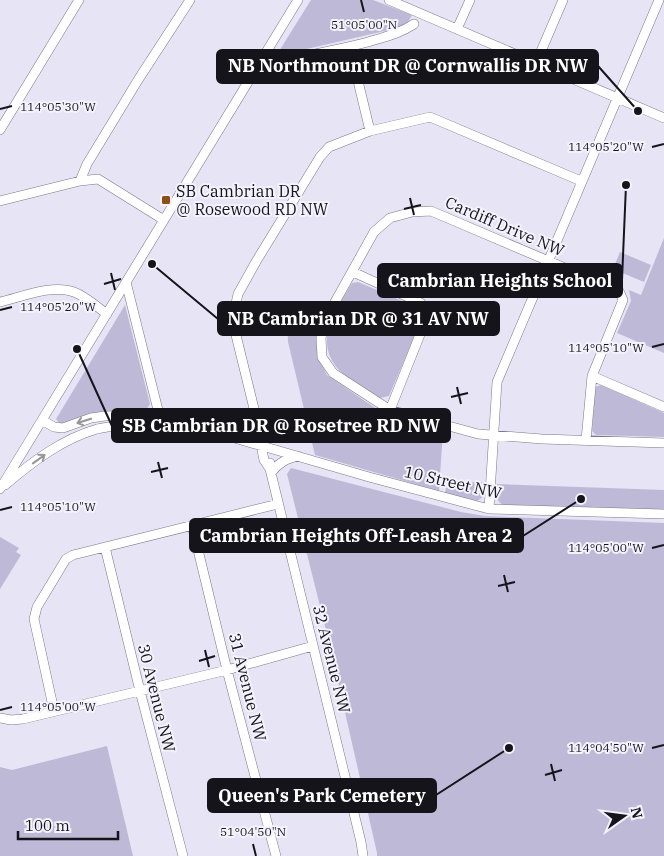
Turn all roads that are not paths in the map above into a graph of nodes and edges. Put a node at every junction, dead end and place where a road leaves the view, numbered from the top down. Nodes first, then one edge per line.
1 (79, 0) edge
2 (190, 0) edge
3 (298, 0) edge
4 (389, 0) edge
5 (470, 0) edge
6 (563, 0) edge
7 (659, 0) edge
8 (414, 24) dead end
9 (457, 29) junction
10 (348, 47) junction
11 (536, 63) junction
12 (255, 70) junction
13 (617, 98) junction
14 (664, 118) edge
15 (0, 130) edge
16 (370, 131) junction
17 (80, 181) junction
18 (581, 181) junction
19 (0, 201) edge
20 (164, 220) junction
21 (548, 260) junction
22 (353, 272) junction
23 (126, 282) junction
24 (0, 302) edge
25 (107, 314) junction
26 (592, 376) junction
27 (664, 407) edge
28 (390, 410) junction
29 (153, 418) junction
30 (42, 420) junction
31 (258, 423) junction
32 (493, 436) junction
33 (237, 438) junction
34 (586, 440) junction
35 (664, 443) edge
36 (264, 446) junction
37 (298, 456) junction
38 (270, 471) junction
39 (0, 489) edge
40 (278, 504) junction
41 (489, 509) junction
42 (664, 514) edge
43 (192, 525) junction
44 (105, 547) junction
45 (313, 646) junction
46 (228, 670) junction
47 (140, 691) junction
48 (54, 711) junction
49 (0, 718) edge
50 (183, 856) edge
51 (276, 856) edge
52 (363, 856) edge

1 - 15 street
2 - 17 street
3 - 12 street
4 - 9 street
5 - 9 street
6 - 11 street
7 - 13 street
8 - 10 street
9 - 11 street
10 - 12 street
10 - 16 street
11 - 13 street
12 - 20 street
13 - 14 street
13 - 18 street
16 - 18 street, 32 Avenue NW
16 - 31 street, 32 Avenue NW
17 - 19 street
17 - 20 street
18 - 21 street
20 - 23 street
21 - 22 street, Cardiff Drive NW
21 - 26 street, Cardiff Drive NW
21 - 32 street
22 - 28 street, Cardiff Drive NW
22 - 28 street
23 - 25 street
23 - 29 street
24 - 25 street
25 - 30 street
26 - 27 street
26 - 34 street
28 - 32 street, Cardiff Drive NW
29 -> 30 street, 10 Street NW
29 - 33 street, 10 Street NW
39 -> 29 street
30 - 39 street
31 - 33 street
31 - 36 street, 32 Avenue NW
32 - 34 street, Cardiff Drive NW
32 - 41 street
33 - 36 street, 10 Street NW
34 - 35 street, Cardiff Drive NW
36 - 37 street, 10 Street NW
36 - 38 street, 32 Avenue NW
37 - 38 street
37 - 41 street, 10 Street NW
38 - 40 street, 32 Avenue NW
40 - 43 street
40 - 45 street, 32 Avenue NW
41 - 42 street, 10 Street NW
43 - 44 street
43 - 46 street, 31 Avenue NW
44 - 47 street, 30 Avenue NW
44 - 48 street
45 - 46 street
45 - 52 street, 32 Avenue NW
46 - 47 street
46 - 51 street, 31 Avenue NW
47 - 48 street
47 - 50 street, 30 Avenue NW
48 - 49 street

